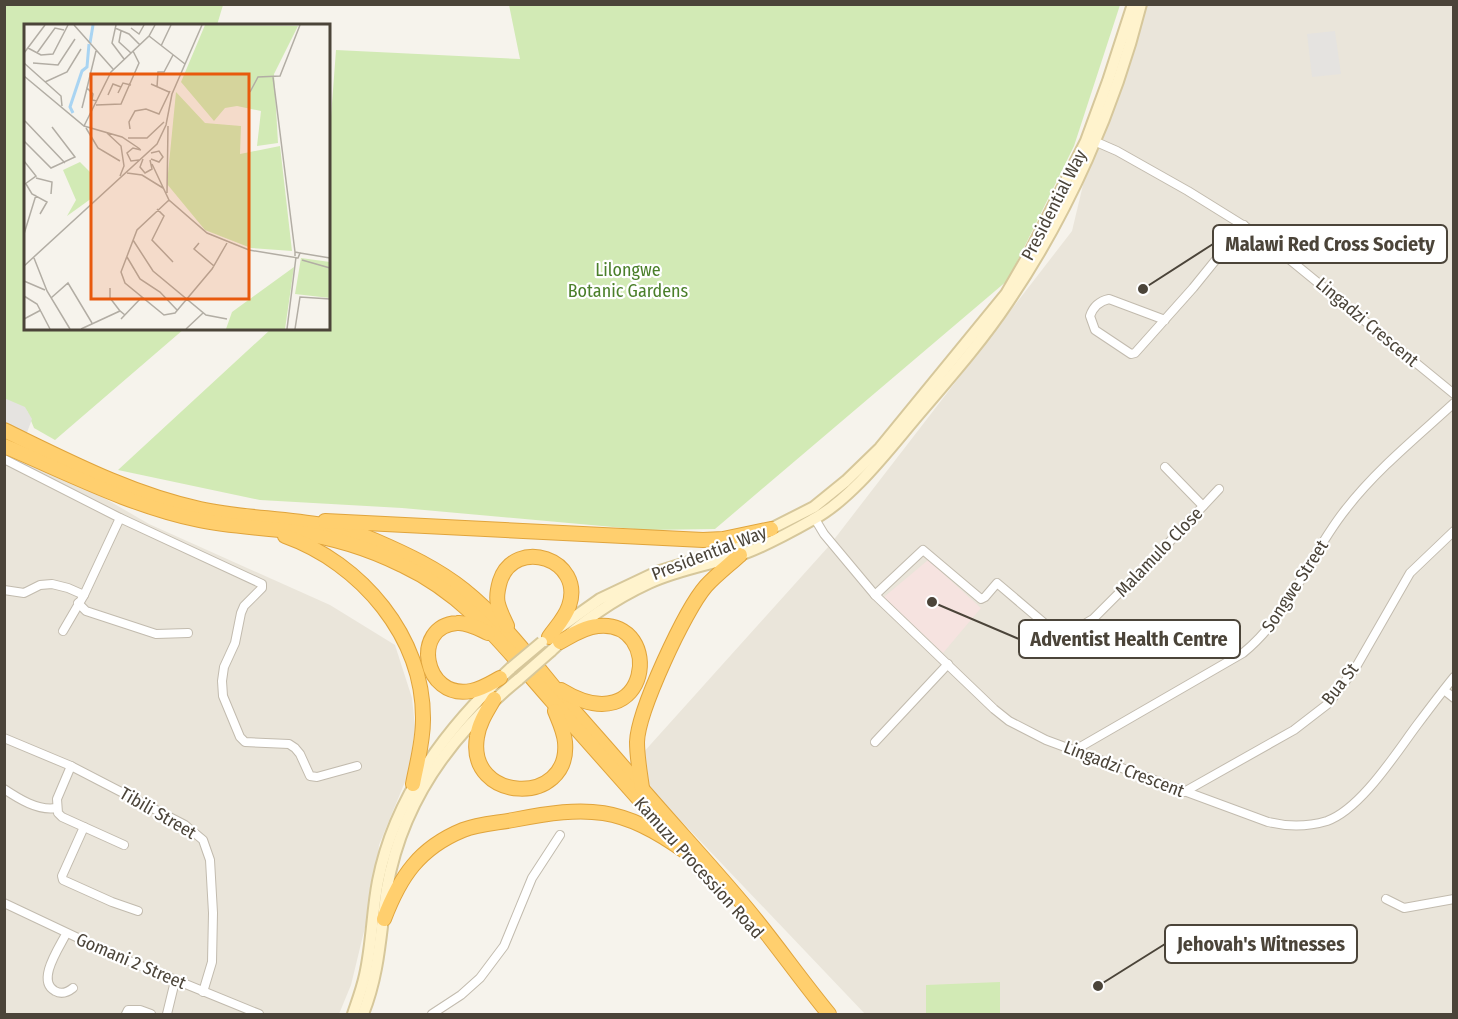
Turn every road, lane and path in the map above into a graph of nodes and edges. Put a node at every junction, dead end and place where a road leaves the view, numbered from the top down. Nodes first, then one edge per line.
1 (1133, 4) edge
2 (1141, 4) edge
3 (1094, 141) junction
4 (1244, 225) junction
5 (1165, 320) junction
6 (1454, 394) edge
7 (1454, 403) edge
8 (4, 430) edge
9 (4, 446) edge
10 (4, 459) edge
11 (1165, 467) dead end
12 (1219, 489) dead end
13 (1203, 506) junction
14 (120, 518) junction
15 (815, 519) junction
16 (305, 521) junction
17 (264, 529) junction
18 (771, 529) junction
19 (1454, 531) edge
20 (740, 555) junction
21 (4, 590) edge
22 (84, 595) junction
23 (875, 595) junction
24 (78, 603) junction
25 (63, 631) dead end
26 (188, 633) dead end
27 (504, 636) junction
28 (550, 643) junction
29 (948, 664) junction
30 (1454, 677) edge
31 (500, 678) junction
32 (548, 688) junction
33 (1444, 690) junction
34 (1454, 698) edge
35 (494, 699) junction
36 (4, 738) edge
37 (875, 742) dead end
38 (1075, 750) junction
39 (609, 759) junction
40 (71, 766) junction
41 (357, 766) dead end
42 (419, 784) junction
43 (642, 788) junction
44 (4, 789) edge
45 (1184, 792) junction
46 (56, 808) junction
47 (84, 827) junction
48 (560, 835) dead end
49 (124, 845) dead end
50 (686, 852) junction
51 (1386, 899) dead end
52 (1454, 899) edge
53 (4, 903) edge
54 (138, 911) dead end
55 (384, 920) junction
56 (66, 934) junction
57 (380, 950) junction
58 (798, 977) junction
59 (175, 981) junction
60 (74, 988) dead end
61 (203, 992) junction
62 (126, 1014) edge
63 (151, 1014) edge
64 (167, 1014) edge
65 (259, 1014) edge
66 (353, 1014) edge
67 (363, 1014) edge
68 (369, 1014) edge
69 (432, 1014) edge
70 (829, 1014) edge

1 - 18 main road, Presidential Way
2 - 3 main road, Presidential Way
3 - 4 street, Lingadzi Crescent
3 - 15 main road, Presidential Way
4 - 5 street
4 - 6 street, Lingadzi Crescent
5 - 5 street
7 - 38 street, Songwe Street
8 - 16 highway
9 - 17 highway
10 - 14 street
11 - 13 street
12 - 13 street, Malamulo Close
13 - 23 street, Malamulo Close
14 - 22 street
14 - 41 street
15 - 20 main road, Presidential Way
15 - 23 street, Lingadzi Crescent
16 - 18 highway
16 - 27 highway
17 - 27 highway
17 - 42 highway
18 - 28 main road, Presidential Way
19 - 45 street, Bua St
20 - 28 main road, Presidential Way
20 - 43 highway
21 - 22 street
22 - 24 street
23 - 29 street, Lingadzi Crescent
24 - 25 street
24 - 26 street
27 - 28 highway
27 - 31 highway
27 - 32 highway
28 - 31 main road, Presidential Way, bridge
28 - 32 highway
28 - 35 main road, Presidential Way, bridge
29 - 37 street
29 - 38 street, Lingadzi Crescent
30 - 33 street, Lingadzi Crescent
31 - 42 main road, Presidential Way
32 - 35 highway
32 - 39 highway
33 - 34 street
33 - 45 street, Lingadzi Crescent
35 - 42 main road, Presidential Way
36 - 40 street, Tibili Street
38 - 45 street, Lingadzi Crescent
39 - 43 highway, Kamuzu Procession Road
39 - 50 highway, Kamuzu Procession Road
40 - 46 street
40 - 61 street, Tibili Street
42 - 55 main road
42 - 66 main road, Presidential Way
43 - 58 highway, Kamuzu Procession Road
44 - 46 street
46 - 47 street
47 - 49 street
47 - 54 street
48 - 69 street
50 - 55 highway
50 - 58 highway, Kamuzu Procession Road
51 - 52 street
53 - 56 street, Gomani 2 Street
55 - 57 main road
56 - 59 street, Gomani 2 Street
56 - 60 street
57 - 67 main road
57 - 68 main road
58 - 70 highway, Kamuzu Procession Road
59 - 61 street, Gomani 2 Street
59 - 64 street
61 - 65 street, Gomani 2 Street
62 - 63 street

